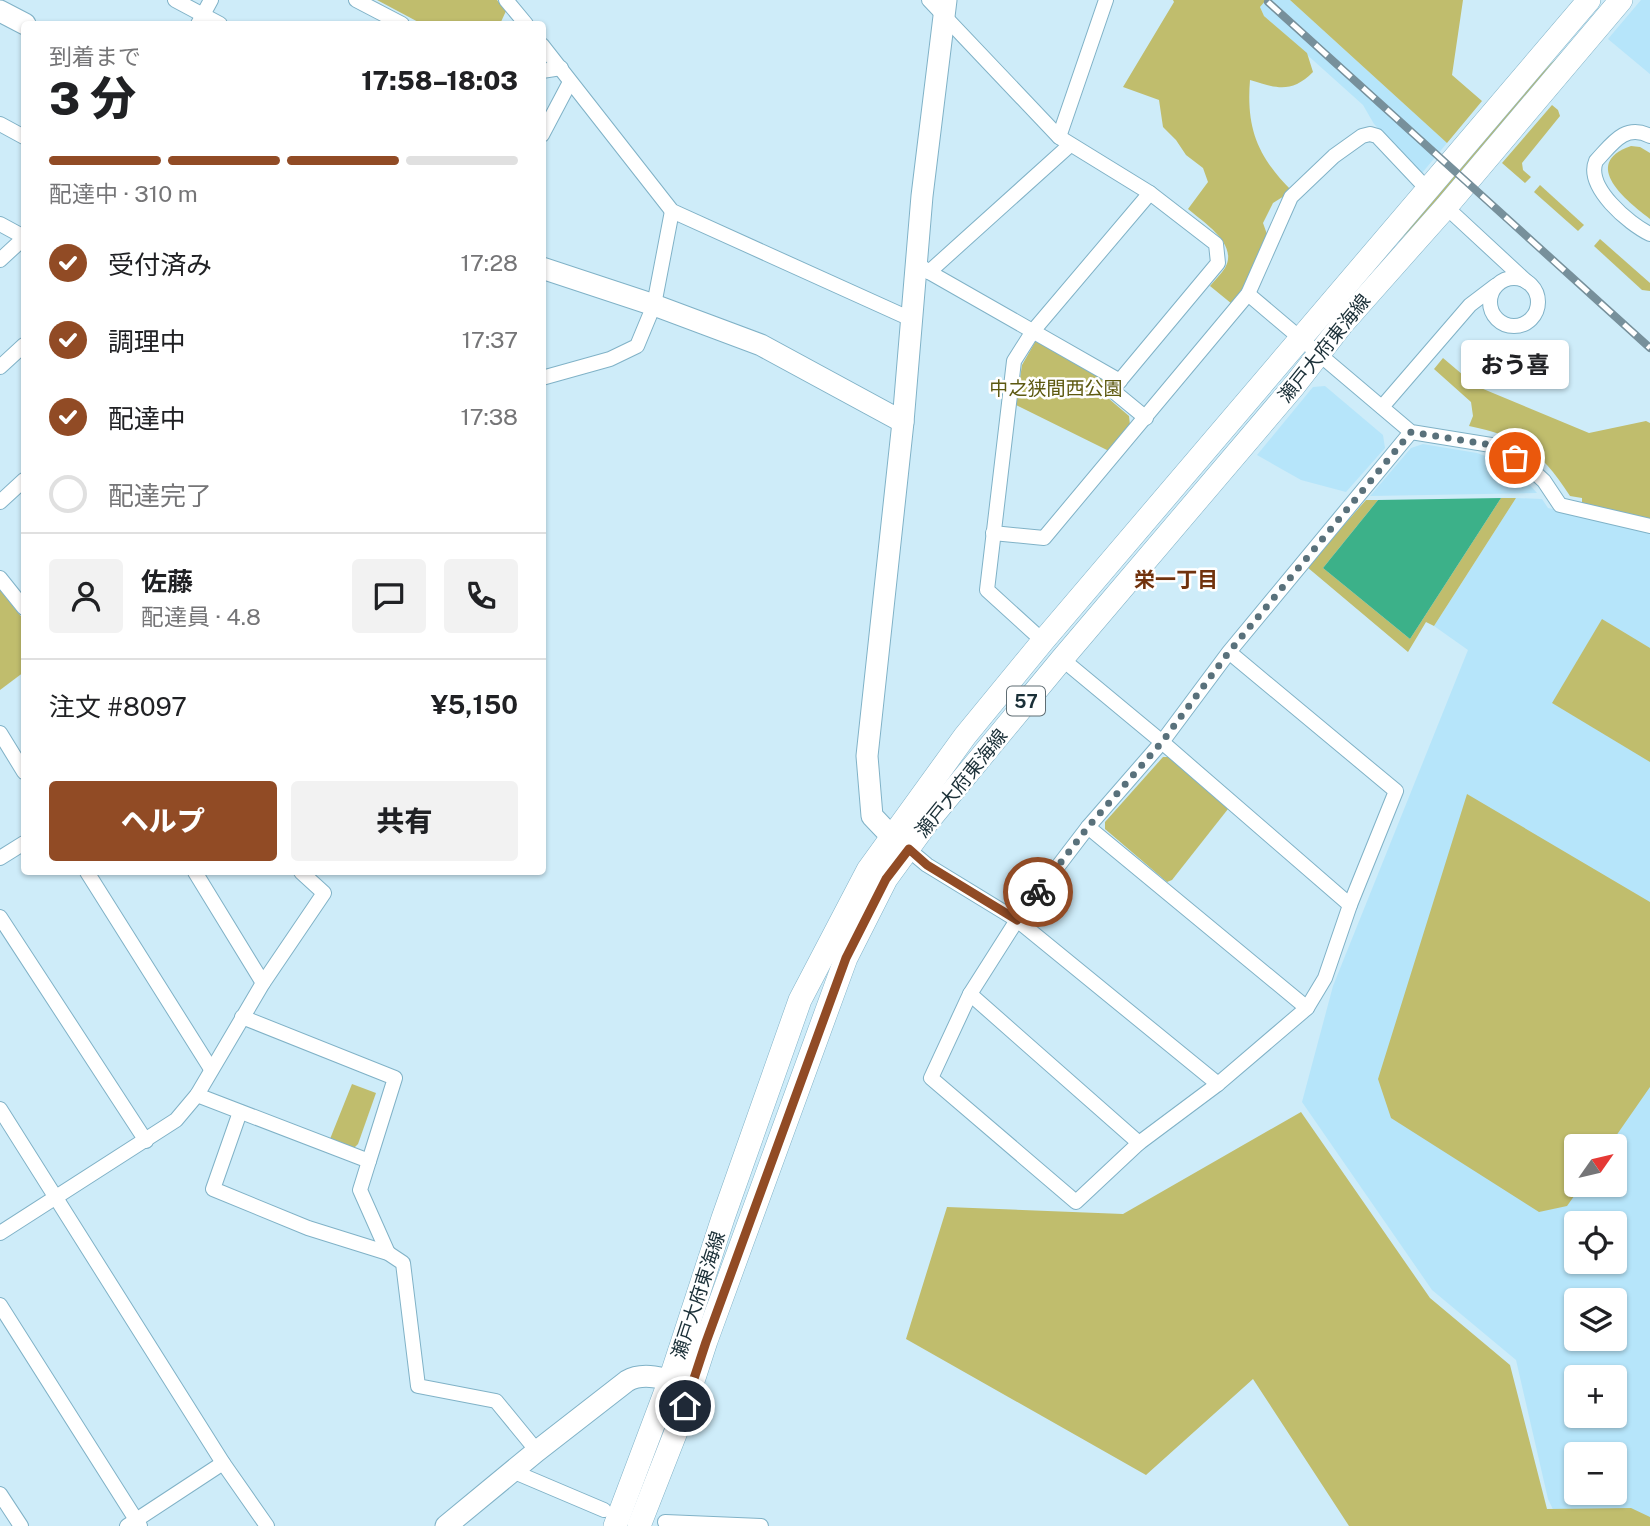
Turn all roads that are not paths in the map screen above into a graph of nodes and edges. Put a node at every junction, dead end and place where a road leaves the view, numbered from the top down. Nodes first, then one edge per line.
1 (175, 0) edge
2 (211, 0) edge
3 (356, 0) edge
4 (506, 0) edge
5 (1106, 0) edge
6 (1588, 0) edge
7 (1621, 0) edge
8 (940, 4) edge
9 (0, 11) edge
10 (200, 20) edge
11 (395, 21) edge
12 (524, 21) edge
13 (21, 22) edge
14 (546, 50) edge
15 (561, 68) junction
16 (546, 70) edge
17 (570, 82) junction
18 (0, 124) edge
19 (546, 127) edge
20 (21, 135) edge
21 (1650, 136) edge
22 (1065, 141) junction
23 (1428, 190) junction
24 (1150, 192) junction
25 (1446, 207) junction
26 (672, 211) junction
27 (0, 224) edge
28 (1650, 234) edge
29 (21, 235) edge
30 (21, 240) edge
31 (0, 260) edge
32 (923, 267) junction
33 (546, 269) edge
34 (1530, 284) junction
35 (1495, 286) junction
36 (1248, 294) junction
37 (654, 305) junction
38 (913, 320) junction
39 (1033, 331) junction
40 (1310, 346) junction
41 (21, 348) edge
42 (0, 367) edge
43 (546, 376) edge
44 (1120, 381) junction
45 (1382, 407) junction
46 (1146, 418) junction
47 (904, 422) junction
48 (1411, 432) junction
49 (21, 483) edge
50 (0, 502) edge
51 (1650, 526) edge
52 (993, 533) junction
53 (0, 578) edge
54 (21, 604) edge
55 (1043, 642) junction
56 (1229, 652) junction
57 (1062, 659) junction
58 (0, 733) edge
59 (1162, 742) junction
60 (21, 767) edge
61 (1088, 827) junction
62 (900, 843) junction
63 (21, 845) edge
64 (0, 858) edge
65 (89, 875) edge
66 (197, 875) edge
67 (304, 875) edge
68 (1350, 905) junction
69 (0, 917) edge
70 (1017, 920) junction
71 (263, 983) junction
72 (970, 994) junction
73 (1307, 1008) junction
74 (242, 1017) junction
75 (211, 1069) junction
76 (1218, 1084) junction
77 (197, 1095) junction
78 (0, 1109) edge
79 (240, 1112) junction
80 (146, 1141) junction
81 (1139, 1143) junction
82 (369, 1161) junction
83 (56, 1197) junction
84 (0, 1233) edge
85 (388, 1253) junction
86 (0, 1305) edge
87 (681, 1384) junction
88 (537, 1451) junction
89 (223, 1463) junction
90 (512, 1471) junction
91 (0, 1494) edge
92 (609, 1518) edge
93 (665, 1522) dead end
94 (134, 1524) edge
95 (20, 1526) edge
96 (267, 1526) edge
97 (446, 1526) edge
98 (639, 1526) edge
99 (761, 1526) edge

1 - 10 street
2 - 10 street
3 - 11 street
4 - 12 street
5 - 22 street
6 - 23 main road, 瀬戸大府東海線 / 57
7 - 25 main road, 瀬戸大府東海線 / 57
8 - 22 street
8 - 32 street
9 - 13 street
14 - 15 street
15 - 16 street
15 - 17 street
17 - 19 street
17 - 26 street
18 - 20 street
21 - 28 street
22 - 24 street
22 - 32 street
23 - 36 street
23 - 40 main road, 瀬戸大府東海線 / 57
24 - 39 street
24 - 44 street
25 - 34 street
25 - 40 main road, 瀬戸大府東海線 / 57
26 - 37 street
26 - 38 street
27 - 29 street
30 - 31 street
32 - 38 street
32 - 39 street
33 - 37 street
34 - 35 street
34 - 35 street
35 - 45 street
36 - 40 street
36 - 46 street
37 - 43 street
37 - 47 street
38 - 47 street
39 - 44 street
39 - 52 street
40 - 45 street
40 - 55 main road, 瀬戸大府東海線 / 57
40 - 57 main road, 瀬戸大府東海線 / 57
41 - 42 street
44 - 46 street
45 - 48 street
46 - 52 street
47 - 62 street
48 - 51 street
48 - 56 street
49 - 50 street
52 - 55 street
53 - 54 street
55 - 62 main road, 瀬戸大府東海線 / 57
56 - 59 street
56 - 68 street
57 - 59 street
57 - 62 main road, 瀬戸大府東海線 / 57
58 - 60 street
59 - 61 street
59 - 68 street
61 - 70 street
61 - 73 street
62 - 70 street
62 - 87 main road, 瀬戸大府東海線 / 57
63 - 64 street
65 - 75 street
66 - 71 street
67 - 71 street
68 - 73 street
69 - 80 street
70 - 72 street
70 - 76 street
71 - 74 street
72 - 81 street
72 - 81 street
73 - 76 street
74 - 75 street
74 - 82 street
75 - 77 street
76 - 81 street
77 - 79 street
77 - 80 street
78 - 83 street
79 - 82 street
79 - 85 street
80 - 83 street
82 - 85 street
83 - 84 street
83 - 89 street
85 - 88 street
86 - 94 street
87 - 88 street
87 - 92 main road, 瀬戸大府東海線 / 57
87 - 98 main road, 瀬戸大府東海線 / 57
88 - 90 street
89 - 94 street
89 - 96 street
90 - 92 street
90 - 97 street
91 - 95 street
93 - 99 street

